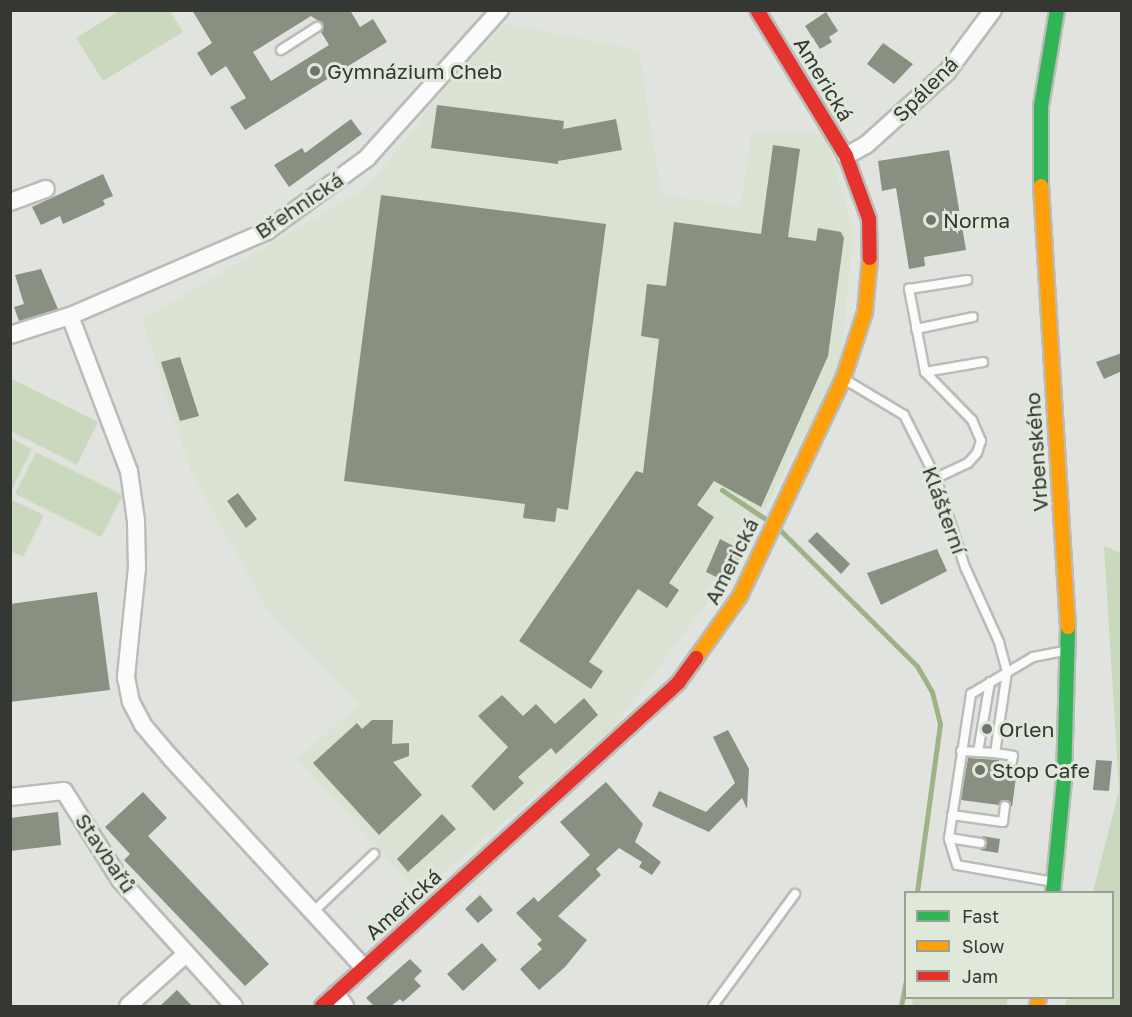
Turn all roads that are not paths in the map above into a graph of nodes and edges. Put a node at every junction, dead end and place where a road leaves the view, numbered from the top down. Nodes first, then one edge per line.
1 (500, 10) edge
2 (757, 10) edge
3 (993, 10) edge
4 (1057, 10) edge
5 (317, 27) dead end
6 (281, 50) dead end
7 (846, 156) junction
8 (46, 189) dead end
9 (10, 202) edge
10 (967, 280) dead end
11 (69, 316) junction
12 (973, 317) dead end
13 (916, 329) junction
14 (10, 336) edge
15 (982, 362) dead end
16 (925, 372) junction
17 (843, 379) junction
18 (936, 478) junction
19 (1069, 650) junction
20 (1007, 672) junction
21 (990, 682) junction
22 (961, 751) junction
23 (978, 752) junction
24 (995, 753) junction
25 (1010, 770) dead end
26 (10, 797) edge
27 (1005, 806) dead end
28 (952, 815) junction
29 (949, 838) junction
30 (981, 843) dead end
31 (374, 854) dead end
32 (1054, 887) edge
33 (795, 894) dead end
34 (314, 911) junction
35 (186, 954) junction
36 (363, 967) junction
37 (340, 1000) edge
38 (128, 1006) edge
39 (234, 1006) edge
40 (322, 1006) edge
41 (713, 1006) edge

1 - 11 street, Břehnická
2 - 7 street, Americká
3 - 7 street, Spálená
4 - 19 street, Vrbenského
5 - 6 lane
7 - 17 street, Americká
8 - 9 street
10 - 13 lane
11 - 14 street, Břehnická
11 - 34 street
12 - 13 lane
13 - 16 lane
15 - 16 lane
16 - 18 lane
17 - 18 lane, Klášterní
17 - 36 street, Americká
18 - 20 lane, Klášterní
19 - 20 lane
19 - 32 street, Vrbenského
20 - 21 lane
20 - 24 lane
21 - 22 lane
21 - 23 lane
22 - 23 lane
22 - 28 lane
23 - 24 lane
24 - 25 lane
26 - 35 street, Stavbařů
27 - 28 lane
28 - 29 lane
29 - 30 lane
29 - 32 lane
31 - 34 lane
33 - 41 lane
34 - 36 street
35 - 38 street
35 - 39 street, Stavbařů
36 - 37 street, Americká
37 - 40 street, Americká

